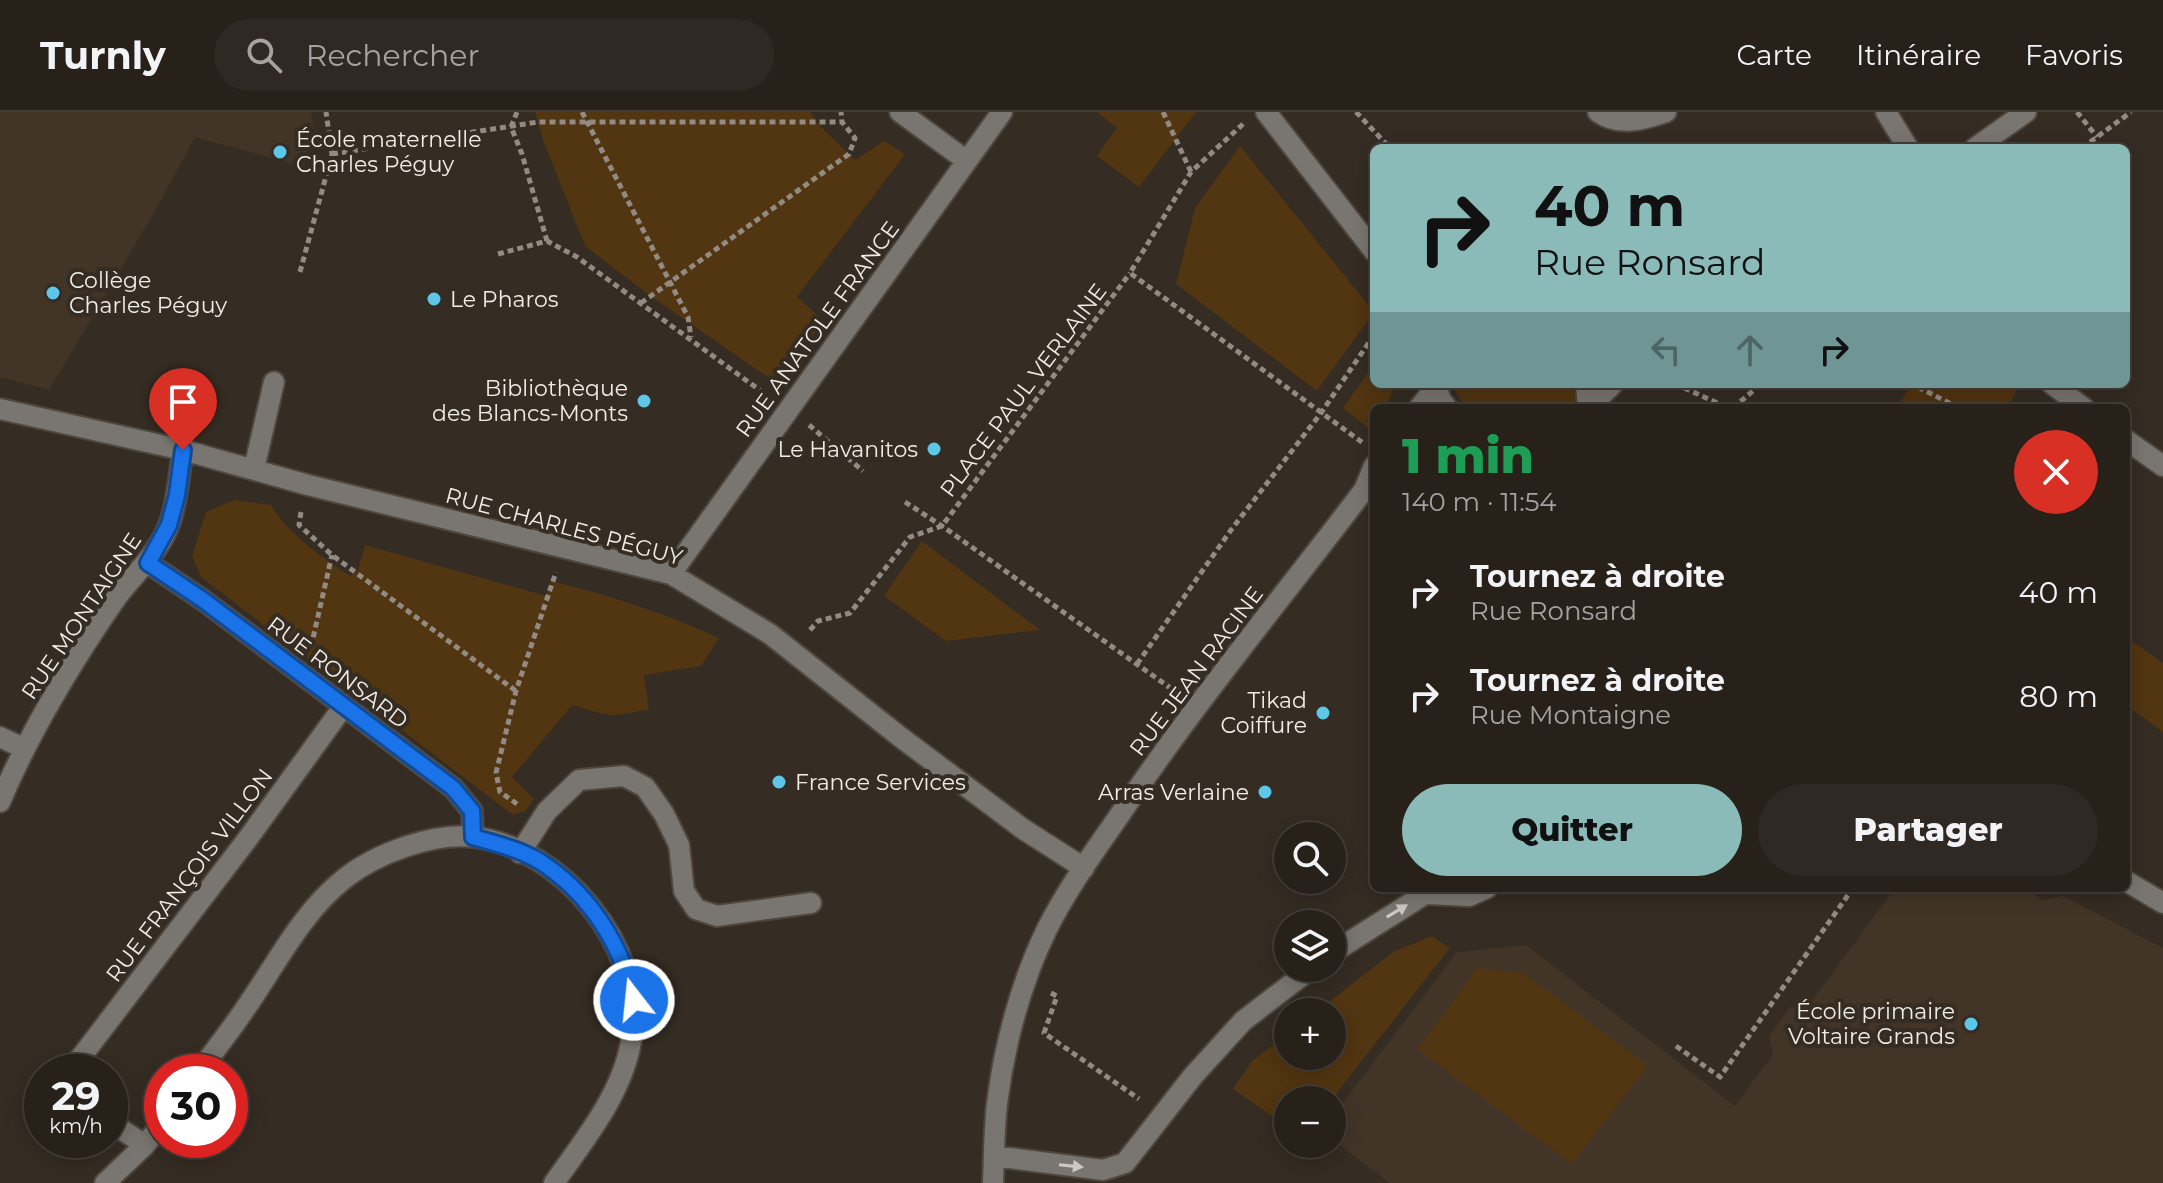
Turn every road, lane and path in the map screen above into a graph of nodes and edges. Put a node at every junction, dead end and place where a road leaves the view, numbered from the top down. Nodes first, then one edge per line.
1 (326, 112) edge
2 (517, 112) edge
3 (582, 112) edge
4 (841, 112) edge
5 (900, 112) edge
6 (1002, 112) edge
7 (1163, 112) edge
8 (1266, 112) edge
9 (1356, 112) edge
10 (1598, 112) edge
11 (1666, 112) edge
12 (1886, 112) edge
13 (2026, 112) edge
14 (2077, 112) edge
15 (2131, 112) edge
16 (586, 121) junction
17 (842, 122) junction
18 (1245, 122) dead end
19 (511, 127) junction
20 (2097, 137) junction
21 (1386, 144) edge
22 (1906, 144) edge
23 (1981, 144) edge
24 (2087, 144) edge
25 (332, 154) junction
26 (967, 161) junction
27 (1191, 172) junction
28 (547, 241) junction
29 (1370, 246) edge
30 (498, 254) dead end
31 (300, 272) dead end
32 (1130, 273) junction
33 (670, 282) junction
34 (641, 303) junction
35 (691, 338) junction
36 (1370, 341) edge
37 (274, 382) dead end
38 (1609, 388) edge
39 (1684, 388) edge
40 (1756, 388) edge
41 (1920, 388) edge
42 (2057, 388) edge
43 (1592, 404) edge
44 (1722, 404) edge
45 (1736, 404) edge
46 (1951, 404) edge
47 (2079, 404) edge
48 (0, 409) edge
49 (789, 410) junction
50 (1321, 413) junction
51 (2130, 443) edge
52 (183, 450) junction
53 (1370, 457) edge
54 (2163, 466) edge
55 (254, 469) junction
56 (863, 471) dead end
57 (1370, 476) edge
58 (308, 485) junction
59 (905, 502) dead end
60 (942, 526) junction
61 (568, 550) junction
62 (332, 555) junction
63 (148, 563) junction
64 (671, 574) junction
65 (790, 651) junction
66 (1137, 664) junction
67 (303, 675) junction
68 (516, 691) junction
69 (343, 707) junction
70 (1196, 707) junction
71 (0, 737) edge
72 (23, 748) junction
73 (0, 802) edge
74 (540, 822) junction
75 (473, 837) junction
76 (520, 853) junction
77 (1084, 868) junction
78 (2130, 883) edge
79 (1478, 892) edge
80 (1851, 892) edge
81 (811, 903) dead end
82 (2163, 903) edge
83 (1346, 944) edge
84 (1026, 982) junction
85 (1294, 982) edge
86 (1676, 1046) dead end
87 (83, 1054) edge
88 (212, 1054) edge
89 (1162, 1118) junction
90 (144, 1146) edge
91 (994, 1156) junction
92 (105, 1183) edge
93 (554, 1183) edge
94 (993, 1183) edge

1 - 25 path
2 - 19 path
3 - 16 path
4 - 17 path
5 - 26 street
6 - 26 street, RUE ANATOLE FRANCE
7 - 27 path
8 - 29 street
9 - 21 path
10 - 11 street
12 - 22 street
13 - 23 street
14 - 20 path
15 - 20 path
16 - 17 path
16 - 19 path
16 - 33 path
17 - 33 path
18 - 27 path, PLACE PAUL VERLAINE
19 - 25 path
19 - 28 path
20 - 24 path
25 - 31 path
26 - 49 street, RUE ANATOLE FRANCE
27 - 32 path, PLACE PAUL VERLAINE
28 - 30 path
28 - 34 path
32 - 50 path, PLACE PAUL VERLAINE
32 - 60 path, PLACE PAUL VERLAINE
33 - 34 path
33 - 35 path
34 - 35 path
35 - 49 path
36 - 50 path
37 - 55 street
38 - 43 street
39 - 44 path
40 - 45 path
41 - 46 path
42 - 47 street
48 - 52 street, RUE CHARLES PÉGUY
49 - 56 path
49 - 64 street, RUE ANATOLE FRANCE
50 - 53 path, PLACE PAUL VERLAINE
50 - 66 path
51 - 54 street
52 - 55 street, RUE CHARLES PÉGUY
52 - 63 street, RUE MONTAIGNE
55 - 58 street, RUE CHARLES PÉGUY
57 - 70 street, RUE JEAN RACINE
58 - 61 street, RUE CHARLES PÉGUY
58 - 62 path
59 - 60 path
60 - 65 path, PLACE PAUL VERLAINE
60 - 66 path, PLACE PAUL VERLAINE
61 - 64 street, RUE CHARLES PÉGUY
61 - 68 path
62 - 67 path
62 - 68 path
63 - 67 street, RUE RONSARD
63 - 72 street, RUE MONTAIGNE
64 - 65 street, RUE CHARLES PÉGUY
65 - 77 street, RUE CHARLES PÉGUY
66 - 70 path, PLACE PAUL VERLAINE
67 - 69 street, RUE RONSARD
68 - 74 path
69 - 75 street, RUE RONSARD
69 - 87 street, RUE FRANÇOIS VILLON
70 - 77 street, RUE JEAN RACINE
71 - 72 street
72 - 73 street, RUE MONTAIGNE
74 - 76 street
74 - 81 street
75 - 76 street
75 - 88 street
76 - 93 street
77 - 84 street, RUE JEAN RACINE
78 - 82 street
83 -> 79 street
80 - 86 path
84 - 89 path
84 - 91 street, RUE JEAN RACINE
85 - 89 street
91 -> 89 street
90 - 92 street
91 - 94 street, RUE JEAN RACINE

